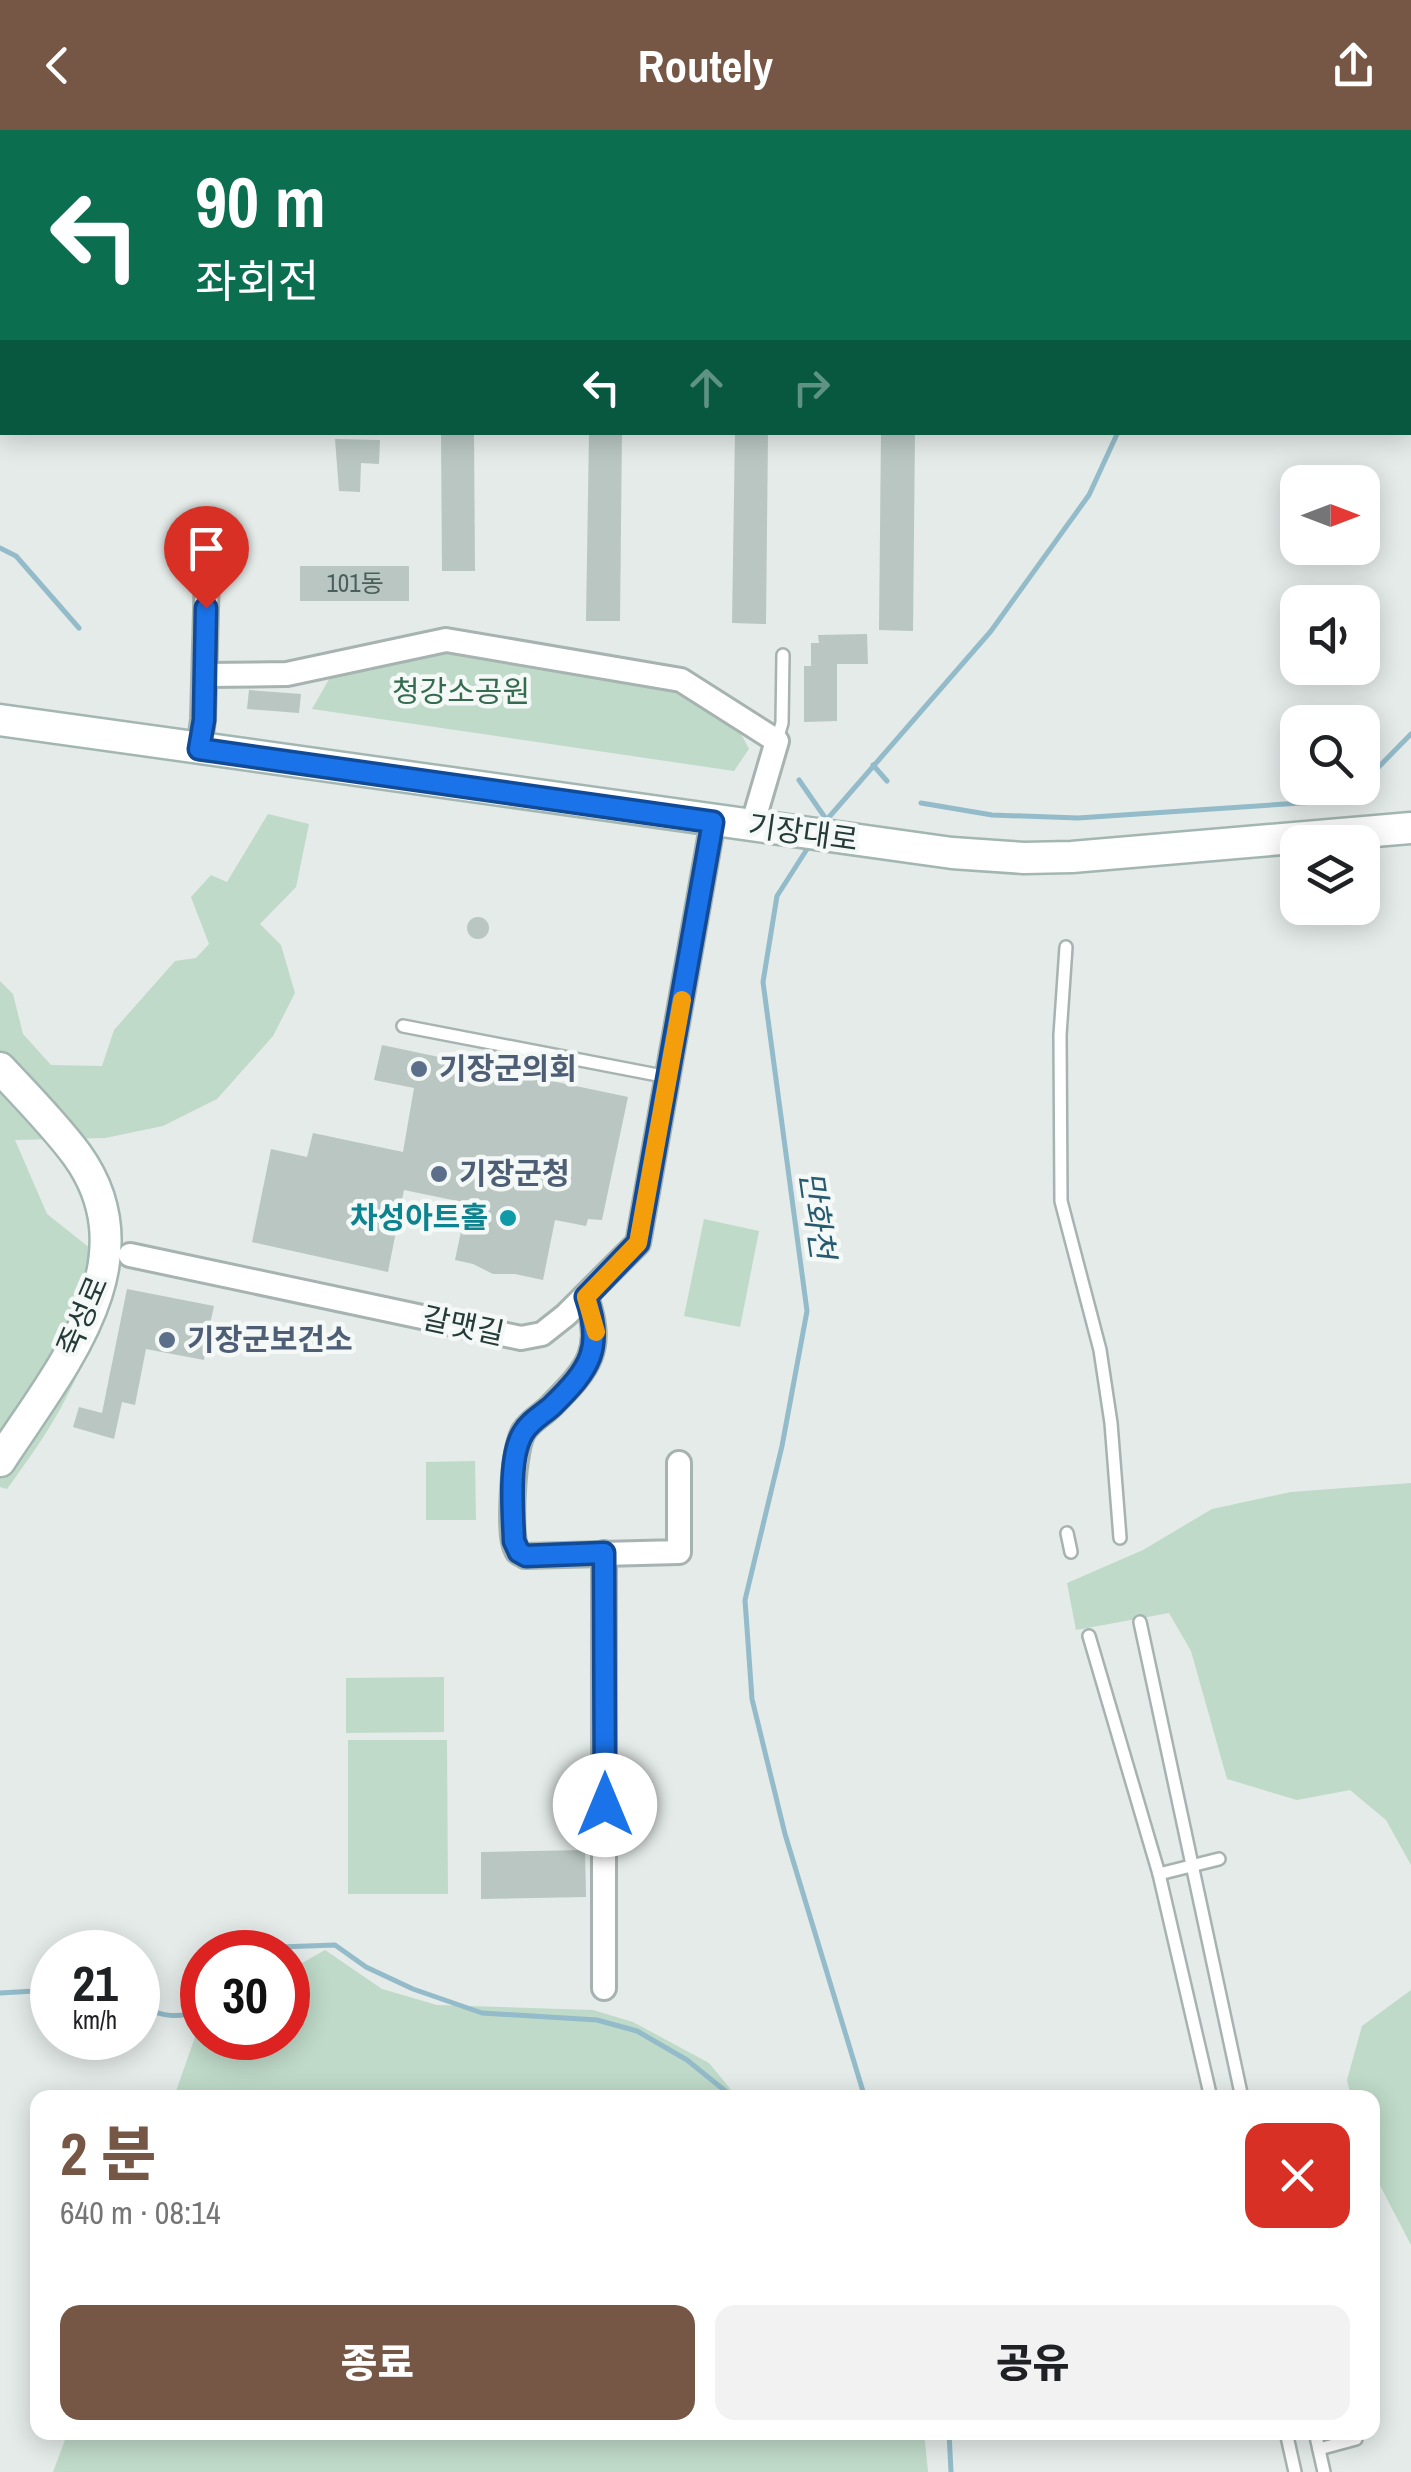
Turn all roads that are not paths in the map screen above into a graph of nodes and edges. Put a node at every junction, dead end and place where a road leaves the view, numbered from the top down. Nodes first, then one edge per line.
1 (208, 538) dead end
2 (783, 656) dead end
3 (205, 675) junction
4 (0, 720) edge
5 (777, 742) junction
6 (199, 749) junction
7 (713, 822) junction
8 (756, 827) junction
9 (1411, 828) edge
10 (1066, 947) dead end
11 (403, 1026) dead end
12 (0, 1068) edge
13 (668, 1077) junction
14 (130, 1255) dead end
15 (586, 1297) junction
16 (0, 1461) edge
17 (680, 1464) dead end
18 (1066, 1533) dead end
19 (1120, 1538) dead end
20 (1071, 1552) dead end
21 (604, 1553) junction
22 (1140, 1622) dead end
23 (1089, 1636) dead end
24 (1219, 1859) dead end
25 (1191, 1866) junction
26 (1159, 1874) junction
27 (604, 1988) dead end
28 (1208, 2090) edge
29 (1240, 2090) edge
30 (1288, 2440) edge
31 (1316, 2440) edge
32 (1353, 2440) edge
33 (1318, 2450) junction
34 (1295, 2472) edge
35 (1324, 2472) edge

1 - 3 street
2 - 5 lane
3 - 5 street
3 - 6 street
4 - 6 main road, 기장대로
5 - 8 street
6 - 7 main road, 기장대로
7 - 8 main road, 기장대로
7 - 13 street, 갈맷길
8 - 9 main road, 기장대로
10 - 19 lane
11 - 13 lane
12 - 16 main road, 죽성로
13 - 15 street, 갈맷길
14 - 15 street, 갈맷길
15 - 21 street
17 - 21 street
18 - 20 lane
21 - 27 street
22 - 25 lane
23 - 26 lane
24 - 25 lane
25 - 26 lane
25 - 29 lane
26 - 28 lane
30 - 34 lane
31 - 33 lane
32 - 33 lane
33 - 35 lane

